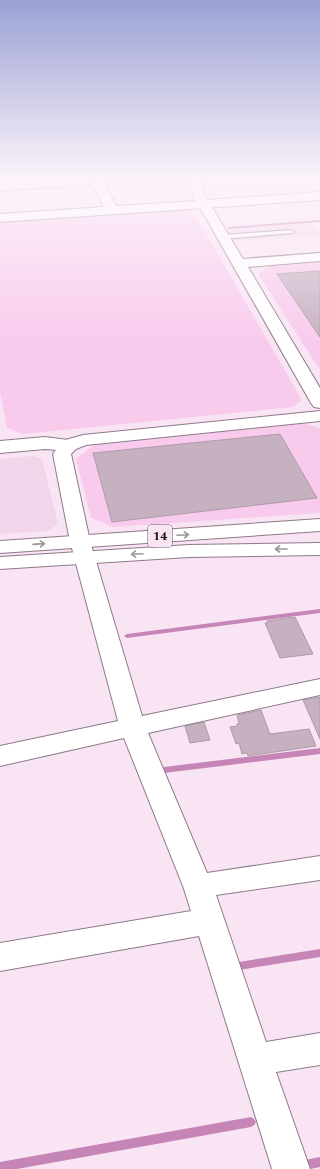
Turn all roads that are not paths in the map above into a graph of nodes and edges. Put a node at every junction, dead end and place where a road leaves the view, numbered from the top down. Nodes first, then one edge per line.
1 (220, 234) edge
2 (270, 234) edge
3 (222, 237) junction
4 (320, 257) edge
5 (238, 264) junction
6 (320, 403) edge
7 (320, 416) edge
8 (69, 445) junction
9 (0, 447) edge
10 (320, 525) edge
11 (0, 547) edge
12 (82, 549) junction
13 (320, 549) edge
14 (0, 563) edge
15 (320, 687) edge
16 (133, 728) junction
17 (0, 756) edge
18 (320, 868) edge
19 (198, 886) junction
20 (210, 921) junction
21 (0, 957) edge
22 (320, 1049) edge
23 (255, 1060) junction
24 (291, 1169) edge

1 - 3 street
2 - 3 lane
3 - 5 street
4 - 5 street
5 - 6 street
7 - 8 street
8 - 9 street
8 - 12 street
12 -> 10 street, 14
11 -> 12 street, 14
13 -> 12 street, 14
12 - 14 street, 14
12 - 16 street
15 - 16 street
16 - 17 street
16 - 19 street
18 - 19 street
19 - 20 street
20 - 21 street
20 - 23 street
22 - 23 street
23 - 24 street

